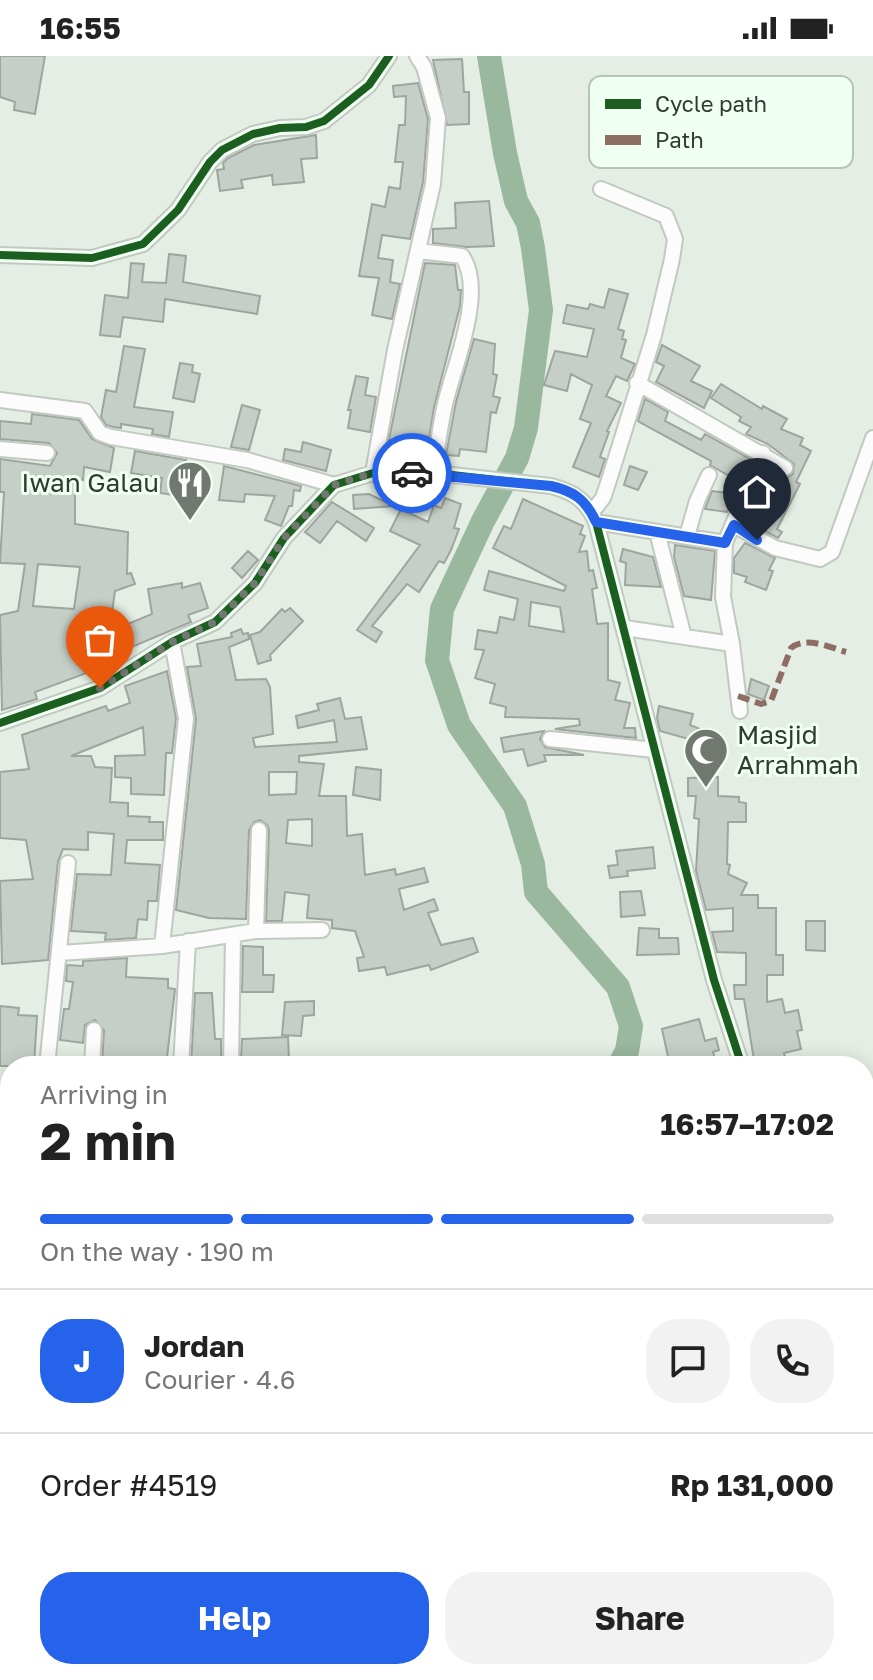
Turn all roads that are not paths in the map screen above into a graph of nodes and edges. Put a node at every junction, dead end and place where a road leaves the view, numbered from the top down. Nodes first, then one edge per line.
1 (389, 56) edge
2 (417, 56) edge
3 (601, 189) dead end
4 (418, 251) junction
5 (0, 255) edge
6 (637, 383) junction
7 (0, 400) edge
8 (873, 438) edge
9 (0, 449) edge
10 (47, 453) dead end
11 (763, 453) junction
12 (785, 468) dead end
13 (373, 473) junction
14 (434, 473) junction
15 (709, 475) dead end
16 (334, 485) junction
17 (594, 517) junction
18 (734, 525) junction
19 (657, 532) junction
20 (687, 536) junction
21 (725, 543) junction
22 (625, 628) junction
23 (684, 637) junction
24 (172, 642) junction
25 (732, 644) junction
26 (740, 711) dead end
27 (0, 723) edge
28 (550, 739) dead end
29 (654, 750) junction
30 (259, 830) dead end
31 (68, 863) dead end
32 (322, 930) dead end
33 (256, 931) junction
34 (233, 936) junction
35 (188, 941) junction
36 (162, 946) junction
37 (60, 953) junction
38 (94, 1030) dead end
39 (48, 1056) edge
40 (93, 1056) edge
41 (182, 1056) edge
42 (231, 1056) edge
43 (739, 1056) edge

1 - 5 street
2 - 4 street
3 - 6 street
4 - 13 street
4 - 14 street
6 - 11 street
6 - 17 street
7 - 16 street
8 - 18 street
9 - 10 street
11 - 12 street
11 - 18 street
13 - 14 street
13 - 16 street
14 - 17 street
15 - 20 street
16 - 24 street
17 - 19 street
17 - 22 street
18 - 21 street
19 - 20 street
19 - 23 street
20 - 21 street
21 - 25 street
22 - 23 street
22 - 29 street
23 - 25 street
24 - 27 street
24 - 36 street
25 - 26 street
28 - 29 street
29 - 43 street
30 - 33 street
31 - 37 street
32 - 33 street
33 - 34 street
34 - 35 street
34 - 42 street
35 - 36 street
35 - 41 street
36 - 37 street
37 - 39 street
38 - 40 street

